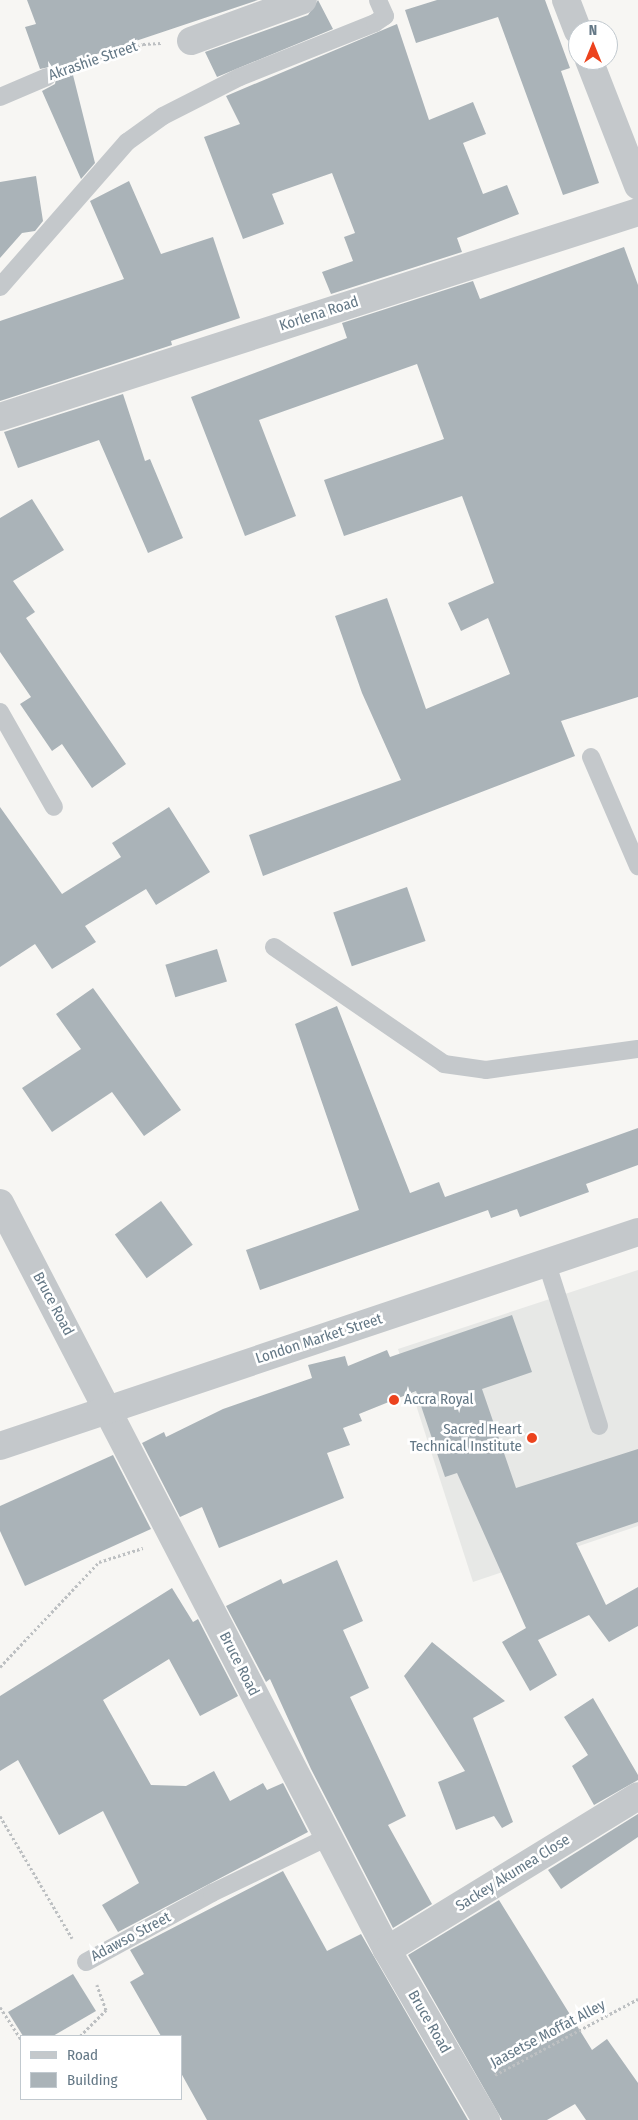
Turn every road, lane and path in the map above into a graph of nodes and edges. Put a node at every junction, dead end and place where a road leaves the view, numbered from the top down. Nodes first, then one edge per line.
1 (303, 0) edge
2 (378, 0) edge
3 (566, 0) edge
4 (574, 20) edge
5 (191, 41) joint
6 (593, 70) edge
7 (47, 77) joint
8 (0, 96) edge
9 (638, 186) edge
10 (638, 212) edge
11 (0, 287) edge
12 (0, 417) edge
13 (0, 712) edge
14 (591, 757) dead end
15 (54, 807) dead end
16 (638, 866) edge
17 (274, 947) dead end
18 (638, 1049) edge
19 (0, 1203) edge
20 (638, 1232) edge
21 (548, 1264) junction
22 (108, 1410) junction
23 (599, 1426) dead end
24 (0, 1446) edge
25 (174, 1539) junction
26 (0, 1667) edge
27 (638, 1796) edge
28 (0, 1816) edge
29 (328, 1837) junction
30 (387, 1950) junction
31 (86, 1962) junction
32 (638, 1999) edge
33 (0, 2006) edge
34 (81, 2035) edge
35 (20, 2037) edge
36 (469, 2090) junction
37 (486, 2120) edge

1 - 5 street
2 - 11 lane
3 - 4 street
5 - 7 path, Akrashie Street
6 - 9 street
7 - 8 lane, Akrashie Street
10 - 12 street, Korlena Road
13 - 15 lane
14 - 16 lane
17 - 18 lane
19 - 22 street, Bruce Road
20 - 21 street, London Market Street
21 - 22 street, London Market Street
21 - 23 lane
22 - 24 street, London Market Street
22 - 25 street, Bruce Road
25 - 26 path
25 - 29 street, Bruce Road
27 - 30 street, Sackey Akumea Close
28 - 31 path, Adawso Street
29 - 30 street, Bruce Road
29 - 31 lane, Adawso Street
30 - 36 street, Bruce Road
31 - 34 path
32 - 36 path, Jaasetse Moffat Alley
33 - 35 path
36 - 37 street, Bruce Road

